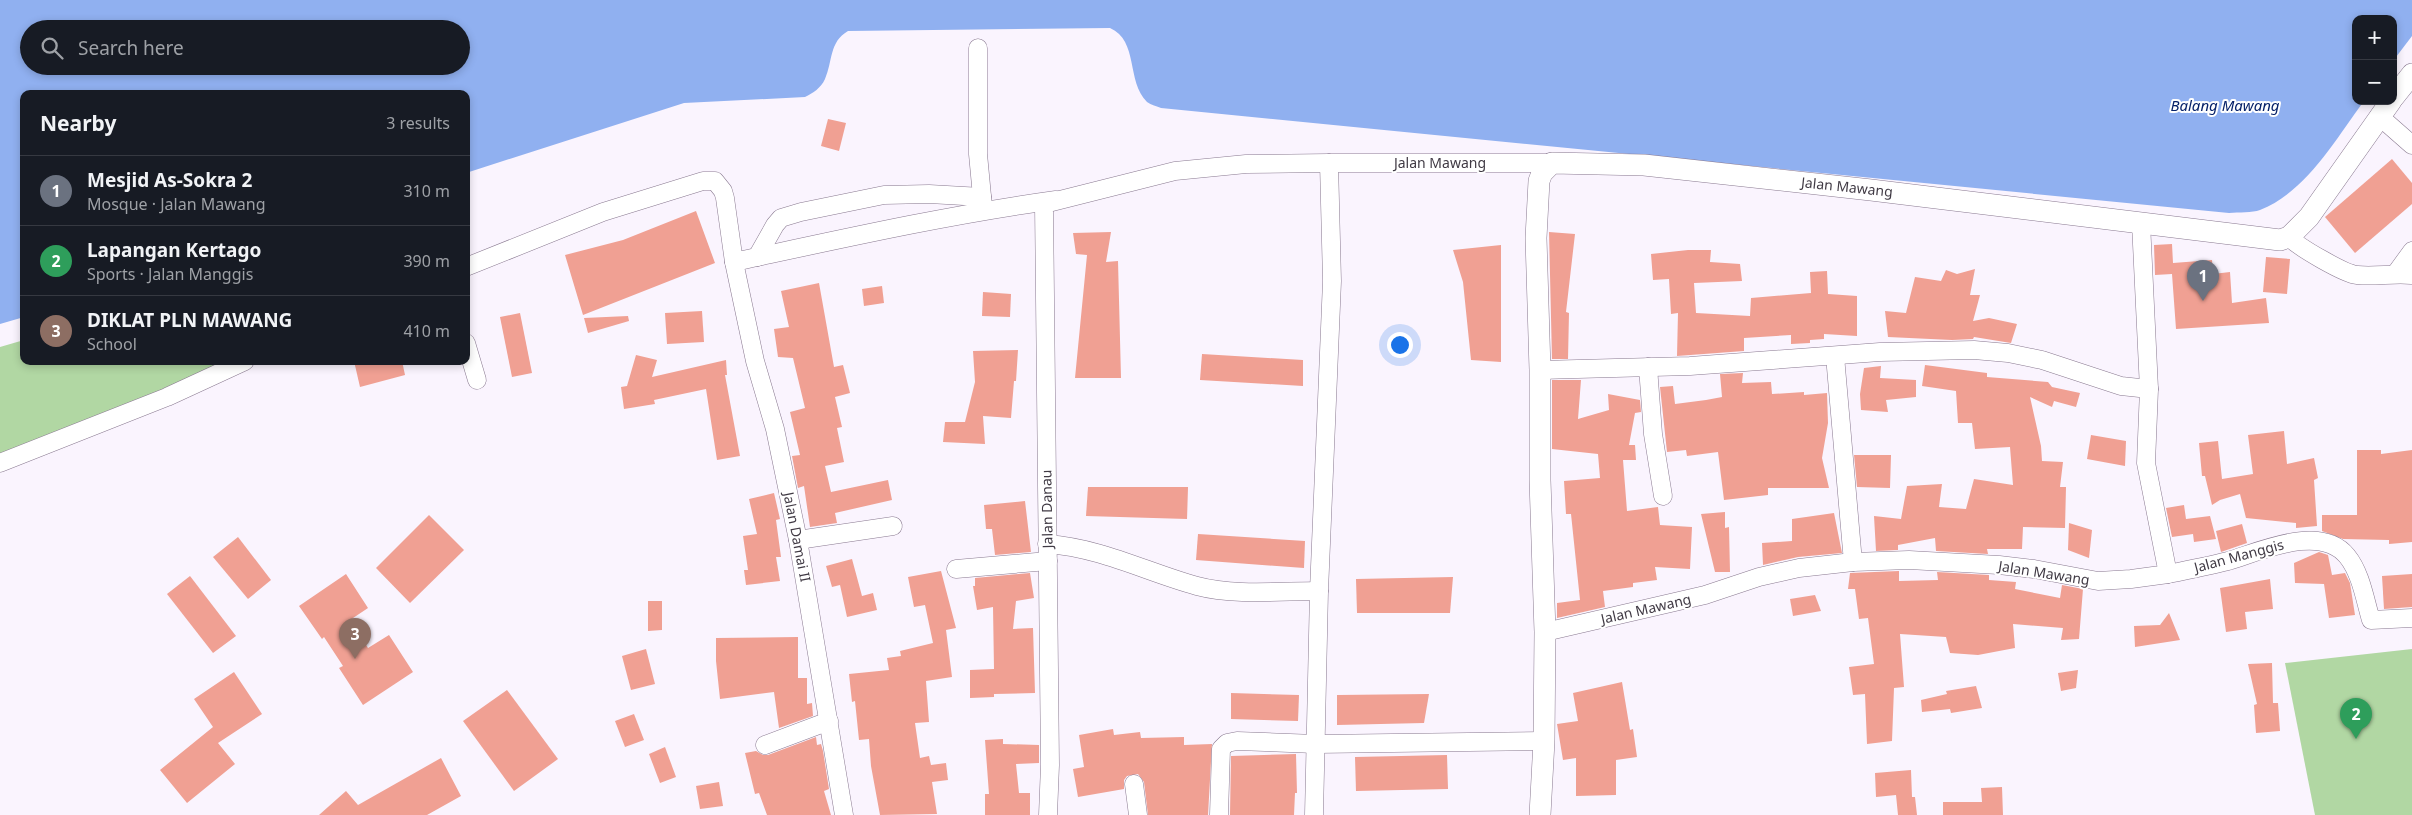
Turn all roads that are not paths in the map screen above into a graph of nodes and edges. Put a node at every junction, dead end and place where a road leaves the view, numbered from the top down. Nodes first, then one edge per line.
1 (978, 54) dead end
2 (2412, 74) edge
3 (2397, 93) edge
4 (2385, 109) edge
5 (2412, 145) edge
6 (1328, 163) junction
7 (1552, 163) junction
8 (1051, 202) junction
9 (982, 204) junction
10 (2141, 223) junction
11 (2289, 237) junction
12 (2412, 251) edge
13 (757, 257) junction
14 (734, 262) junction
15 (470, 264) edge
16 (2404, 274) edge
17 (470, 355) edge
18 (1835, 356) junction
19 (236, 365) edge
20 (1648, 367) junction
21 (1540, 370) junction
22 (478, 380) dead end
23 (2148, 389) junction
24 (0, 463) edge
25 (1662, 496) dead end
26 (893, 526) dead end
27 (798, 540) junction
28 (1048, 553) junction
29 (1853, 562) junction
30 (956, 569) dead end
31 (2168, 574) junction
32 (1319, 591) junction
33 (2412, 618) edge
34 (1545, 632) junction
35 (829, 721) junction
36 (1544, 742) junction
37 (1316, 744) junction
38 (765, 745) dead end
39 (1134, 784) dead end
40 (844, 815) edge
41 (1048, 815) edge
42 (1138, 815) edge
43 (1219, 815) edge
44 (1314, 815) edge
45 (1540, 815) edge

1 - 9 street
2 - 3 street
4 - 5 street
4 - 11 street
6 - 7 street, Jalan Mawang
6 - 8 street, Jalan Mawang
6 - 32 street
7 - 10 street, Jalan Mawang
7 - 21 street
8 - 9 street, Jalan Mawang
8 - 28 street, Jalan Danau
9 - 13 street
9 - 13 street
10 - 11 street, Jalan Mawang
10 - 23 street
11 - 16 street
12 - 16 street
13 - 14 street
14 - 15 street, Jalan Damai II
14 - 27 street, Jalan Damai II
17 - 22 street
18 - 20 street
18 - 23 street
18 - 29 street
19 - 24 street
20 - 21 street
20 - 25 street
21 - 34 street
23 - 31 street
26 - 27 street
27 - 35 street, Jalan Damai II
28 - 30 street
28 - 32 street
28 - 41 street, Jalan Danau
29 - 31 street, Jalan Mawang
29 - 34 street, Jalan Mawang
31 - 33 street, Jalan Manggis
32 - 37 street
34 - 36 street
35 - 38 street
35 - 40 street, Jalan Damai II
36 - 37 street
36 - 45 street
37 - 43 street
37 - 44 street
39 - 42 street

